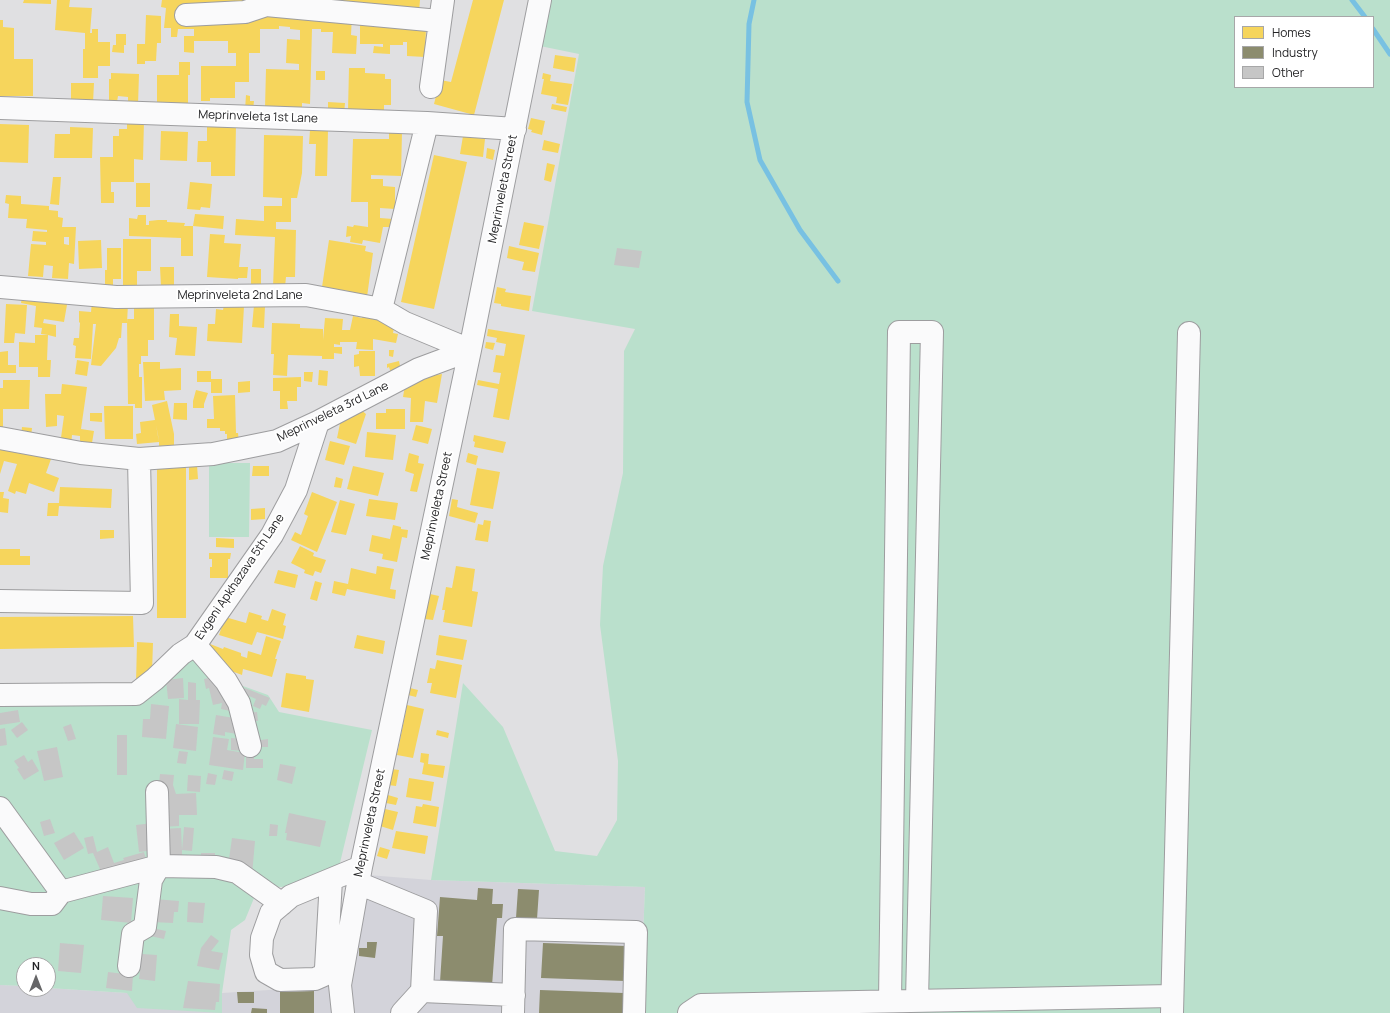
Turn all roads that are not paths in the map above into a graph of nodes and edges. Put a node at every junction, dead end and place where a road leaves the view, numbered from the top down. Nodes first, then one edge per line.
1 (540, 0) edge
2 (441, 10) edge
3 (186, 15) dead end
4 (431, 87) dead end
5 (0, 108) edge
6 (427, 123) junction
7 (515, 129) junction
8 (0, 287) edge
9 (381, 310) junction
10 (1189, 333) dead end
11 (470, 350) junction
12 (318, 422) junction
13 (0, 438) edge
14 (276, 441) junction
15 (139, 459) junction
16 (301, 476) junction
17 (0, 601) edge
18 (195, 645) junction
19 (0, 695) edge
20 (250, 746) dead end
21 (157, 792) dead end
22 (0, 808) edge
23 (159, 866) junction
24 (359, 875) junction
25 (331, 880) junction
26 (61, 892) junction
27 (0, 898) edge
28 (282, 904) junction
29 (129, 966) dead end
30 (422, 991) junction
31 (890, 1001) junction
32 (916, 1001) junction
33 (513, 1004) edge
34 (1172, 1005) edge
35 (343, 1013) edge
36 (402, 1013) edge
37 (634, 1013) edge
38 (690, 1013) edge

1 - 7 street, Meprinveleta Street
2 - 3 street
2 - 4 street
5 - 6 street, Meprinveleta 1st Lane
6 - 7 street, Meprinveleta 1st Lane
6 - 9 street
7 - 11 street, Meprinveleta Street
8 - 9 street, Meprinveleta 2nd Lane
9 - 11 street, Meprinveleta 2nd Lane
10 - 34 street
11 - 12 street, Meprinveleta 3rd Lane
11 - 24 street, Meprinveleta Street
12 - 14 street, Meprinveleta 3rd Lane
12 - 16 street, Evgeni Apkhazava 5th Lane
13 - 15 street, Meprinveleta 3rd Lane
14 - 15 street, Meprinveleta 3rd Lane
14 - 16 street
15 - 17 street
16 - 18 street, Evgeni Apkhazava 5th Lane
18 - 19 street, Evgeni Apkhazava 5th Lane
18 - 20 street
21 - 23 street
22 - 26 street
23 - 26 street
23 - 28 street
23 - 29 street
24 - 25 street
24 - 30 street
24 - 35 street, Meprinveleta Street
25 - 28 street
25 - 28 street
26 - 27 street
30 - 33 street
30 - 36 street
31 - 32 street
31 - 32 street
31 - 38 street
32 - 34 street
33 - 37 street

